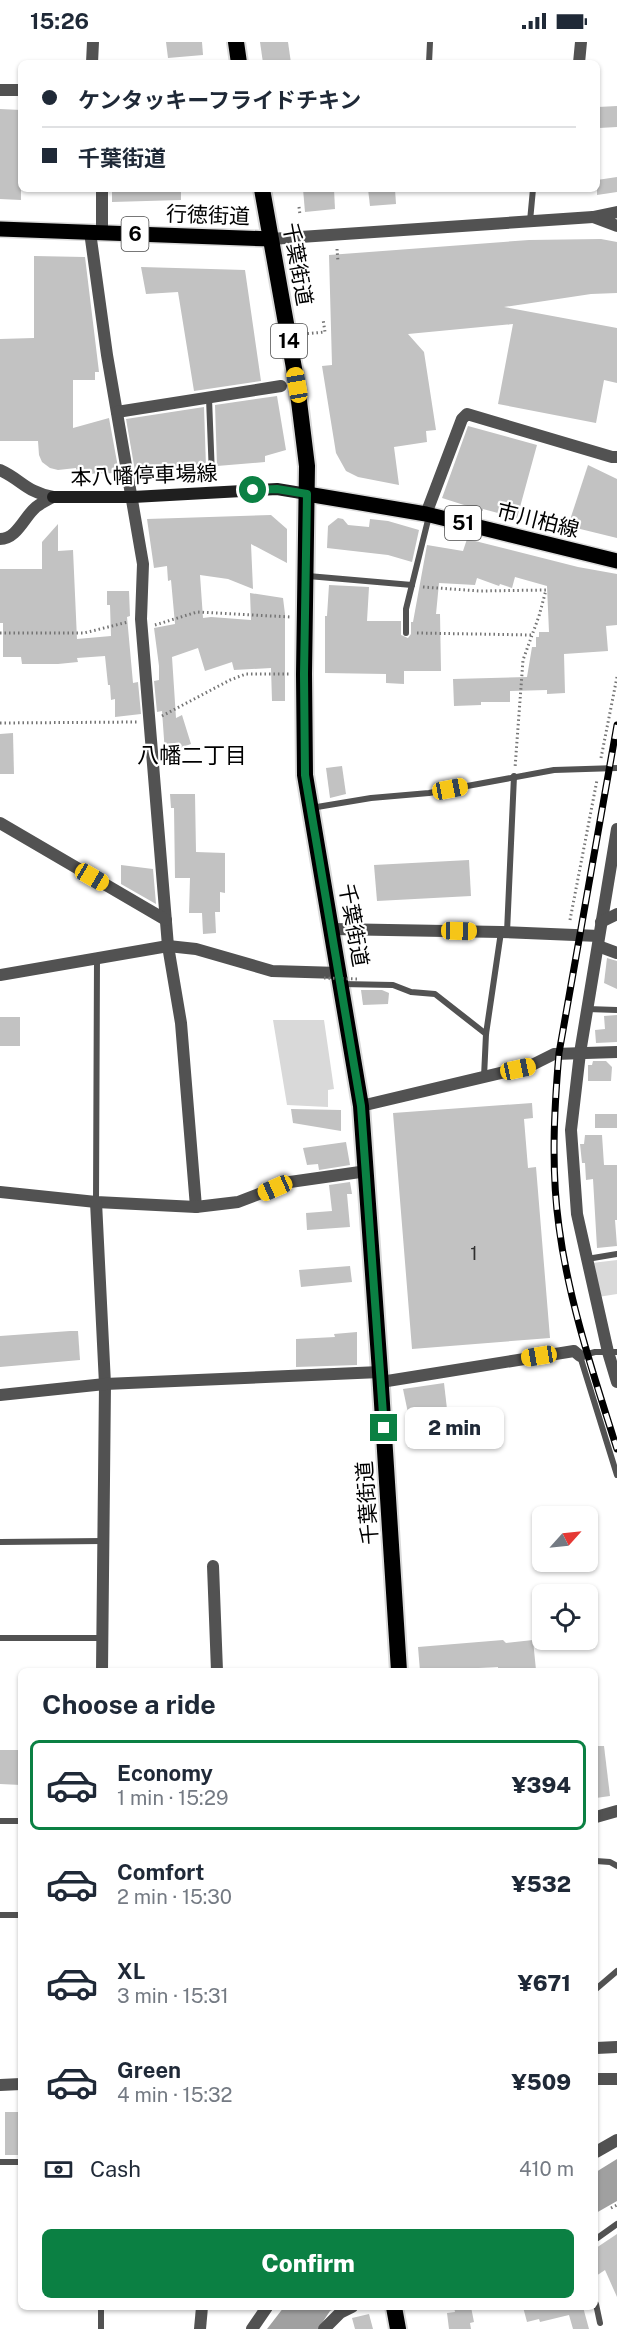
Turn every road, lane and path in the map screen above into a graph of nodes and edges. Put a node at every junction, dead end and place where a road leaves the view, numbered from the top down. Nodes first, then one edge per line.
1 (93, 42) edge
2 (236, 42) edge
3 (430, 42) edge
4 (581, 42) edge
5 (92, 60) edge
6 (239, 60) edge
7 (429, 60) edge
8 (579, 60) edge
9 (0, 90) edge
10 (18, 90) edge
11 (102, 192) edge
12 (263, 192) edge
13 (533, 192) edge
14 (299, 207) dead end
15 (617, 212) edge
16 (300, 215) dead end
17 (593, 217) junction
18 (530, 221) junction
19 (617, 226) edge
20 (0, 229) edge
21 (96, 232) junction
22 (271, 238) junction
23 (337, 246) dead end
24 (338, 262) dead end
25 (323, 320) dead end
26 (301, 334) dead end
27 (281, 386) dead end
28 (209, 398) junction
29 (117, 412) junction
30 (617, 457) edge
31 (0, 470) edge
32 (212, 476) dead end
33 (307, 494) junction
34 (53, 497) junction
35 (133, 497) junction
36 (428, 515) junction
37 (0, 539) edge
38 (617, 561) edge
39 (307, 576) junction
40 (412, 585) junction
41 (292, 617) dead end
42 (145, 623) junction
43 (0, 633) edge
44 (406, 633) joint
45 (532, 635) junction
46 (292, 674) dead end
47 (617, 677) edge
48 (154, 720) junction
49 (0, 723) edge
50 (599, 768) junction
51 (617, 768) edge
52 (514, 776) junction
53 (310, 808) junction
54 (0, 824) edge
55 (617, 829) edge
56 (617, 914) edge
57 (166, 920) junction
58 (601, 922) junction
59 (332, 929) junction
60 (504, 932) junction
61 (567, 934) junction
62 (598, 941) junction
63 (168, 946) junction
64 (617, 953) edge
65 (97, 958) junction
66 (0, 975) edge
67 (335, 978) junction
68 (358, 979) dead end
69 (587, 1009) junction
70 (617, 1010) edge
71 (486, 1034) junction
72 (617, 1052) edge
73 (579, 1053) junction
74 (484, 1078) junction
75 (361, 1106) junction
76 (367, 1171) junction
77 (0, 1192) edge
78 (96, 1202) junction
79 (196, 1207) junction
80 (617, 1254) edge
81 (586, 1259) junction
82 (612, 1352) edge
83 (580, 1356) junction
84 (381, 1377) junction
85 (617, 1382) edge
86 (105, 1384) junction
87 (0, 1395) edge
88 (617, 1475) edge
89 (104, 1541) junction
90 (0, 1542) edge
91 (213, 1566) dead end
92 (0, 1638) edge
93 (103, 1638) junction
94 (102, 1668) edge
95 (217, 1668) edge
96 (399, 1668) edge
97 (617, 1811) edge
98 (598, 1817) edge
99 (0, 1821) edge
100 (18, 1821) edge
101 (598, 1861) edge
102 (617, 1866) edge
103 (0, 1915) edge
104 (18, 1915) edge
105 (617, 1971) edge
106 (598, 1987) edge
107 (617, 2047) edge
108 (598, 2048) edge
109 (598, 2079) edge
110 (617, 2079) edge
111 (18, 2084) edge
112 (0, 2085) edge
113 (617, 2140) edge
114 (598, 2151) edge
115 (0, 2162) edge
116 (18, 2162) edge
117 (617, 2205) edge
118 (611, 2208) dead end
119 (617, 2224) edge
120 (598, 2238) edge
121 (101, 2310) edge
122 (202, 2310) edge
123 (265, 2310) edge
124 (346, 2310) edge
125 (395, 2310) edge
126 (597, 2310) edge
127 (600, 2323) dead end
128 (101, 2329) edge
129 (200, 2329) edge
130 (252, 2329) edge
131 (324, 2329) edge
132 (398, 2329) edge

1 - 5 street
2 - 6 highway
3 - 7 lane
4 - 8 street
9 - 10 street
11 - 21 street
12 - 22 highway, 千葉街道 / 14
13 - 18 lane
14 - 16 path
15 - 17 street
17 - 18 street
17 - 19 street
18 - 22 street
20 - 21 main road, 行徳街道 / 6
21 - 22 main road, 行徳街道 / 6
21 - 29 street
22 - 33 highway, 千葉街道 / 14
23 - 24 path
25 - 26 path
27 - 28 street
28 - 29 street
28 - 32 lane
29 - 35 street
30 - 36 street
31 - 34 street
33 - 35 main road, 本八幡停車場線
33 - 36 main road, 市川柏線 / 51
33 - 39 highway, 千葉街道 / 14
34 - 35 main road, 本八幡停車場線
34 - 37 street
35 - 42 street
36 - 38 main road, 市川柏線 / 51
36 - 40 lane
39 - 40 lane
39 - 53 highway, 千葉街道 / 14
40 - 44 lane
40 - 45 path
41 - 42 path
42 - 43 path
42 - 48 street
44 - 45 path
45 - 52 path
46 - 48 path
47 - 50 path
48 - 49 path
48 - 57 street
50 - 51 lane
50 - 52 lane
50 - 61 path
52 - 53 lane
52 - 60 lane
53 - 59 highway, 千葉街道 / 14
54 - 57 street
55 - 58 street
56 - 58 street
57 - 63 street
58 - 62 street
59 - 60 street
59 - 67 highway, 千葉街道 / 14
60 - 61 street
60 - 71 lane
61 - 62 street
62 - 64 street
62 - 69 street
63 - 65 street
63 - 67 street
63 - 79 street
65 - 66 street
65 - 78 lane
67 - 68 path, bridge
67 - 71 lane
67 - 75 highway, 千葉街道 / 14
69 - 70 lane
69 - 73 street
71 - 74 lane
72 - 73 street
73 - 74 street
73 - 81 street
74 - 75 street
75 - 76 highway, 千葉街道 / 14
76 - 79 street
76 - 84 highway, 千葉街道 / 14
77 - 78 street
78 - 79 street
78 - 86 street
80 - 81 lane
81 - 82 street
82 - 83 lane
82 - 85 street
83 - 84 street
83 - 88 lane
84 - 86 street
84 - 96 highway, 千葉街道 / 14
86 - 87 street
86 - 89 street
89 - 90 lane
89 - 93 street
91 - 95 street
92 - 93 lane
93 - 94 street
97 - 98 street
99 - 100 lane
101 - 102 lane
103 - 104 lane
105 - 106 lane
107 - 108 street
109 - 110 street
111 - 112 street
113 - 114 street
115 - 116 lane
117 - 118 path
119 - 120 lane
121 - 128 lane
122 - 129 street
123 - 130 street
124 - 131 street
125 - 132 highway
126 - 127 lane

